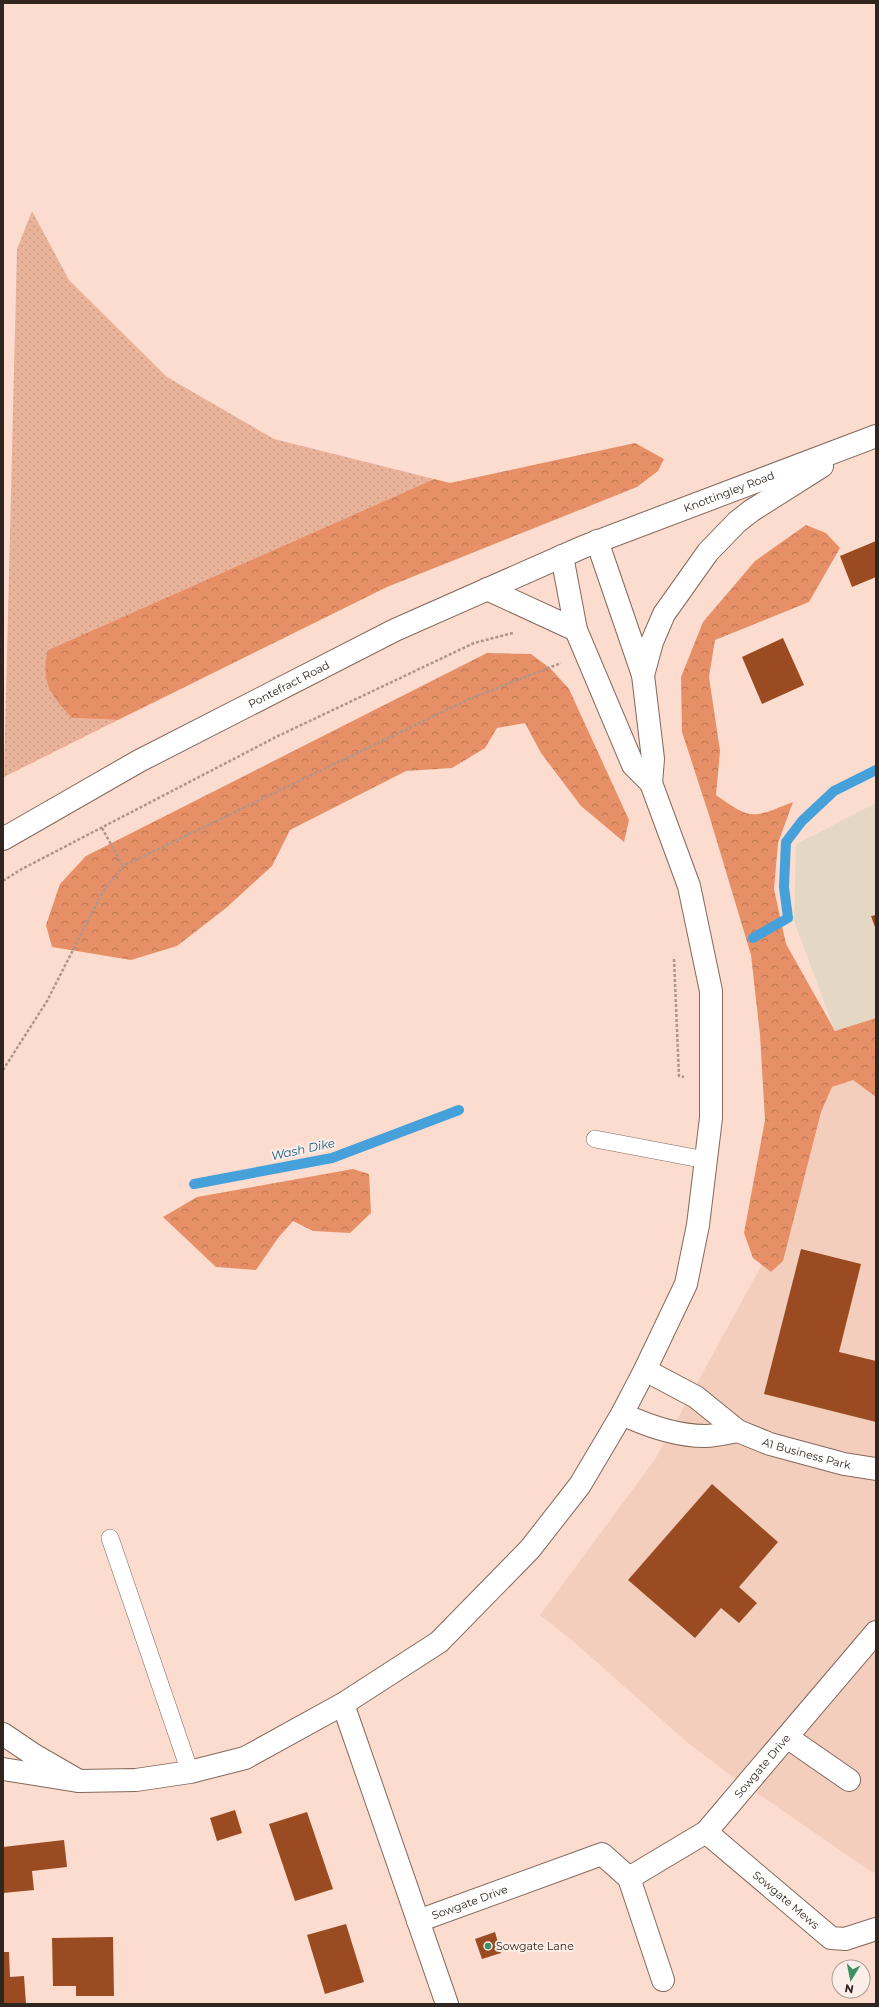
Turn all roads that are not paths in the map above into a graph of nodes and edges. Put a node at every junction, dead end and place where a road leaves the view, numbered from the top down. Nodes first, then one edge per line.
1 (868, 439) edge
2 (590, 544) junction
3 (562, 556) junction
4 (487, 589) junction
5 (576, 630) junction
6 (643, 676) junction
7 (651, 783) junction
8 (3, 839) edge
9 (595, 1139) dead end
10 (706, 1160) junction
11 (645, 1370) junction
12 (622, 1414) junction
13 (738, 1431) junction
14 (876, 1469) edge
15 (110, 1538) dead end
16 (876, 1632) edge
17 (343, 1704) junction
18 (3, 1734) edge
19 (787, 1736) junction
20 (3, 1769) edge
21 (190, 1772) junction
22 (849, 1780) dead end
23 (79, 1781) junction
24 (706, 1832) junction
25 (629, 1878) junction
26 (418, 1921) junction
27 (876, 1929) edge
28 (663, 1980) dead end
29 (447, 2004) edge

1 - 2 main road, Knottingley Road
1 - 6 main road
2 - 3 main road, Pontefract Road
2 - 6 main road
3 - 4 main road, Pontefract Road
3 - 5 main road
4 - 5 main road
4 - 8 main road, Pontefract Road
5 - 7 main road
6 - 7 main road
7 - 10 main road
9 - 10 lane
10 - 11 main road
11 - 12 main road
11 - 13 main road, A1 Business Park
12 - 13 main road
12 - 17 main road
13 - 14 main road, A1 Business Park
15 - 21 lane
16 - 19 main road, Sowgate Drive
17 - 21 main road
17 - 26 main road
18 - 23 main road
19 - 22 main road
19 - 24 main road, Sowgate Drive
20 - 23 main road
21 - 23 main road
24 - 25 main road, Sowgate Drive
24 - 27 main road, Sowgate Mews
25 - 26 main road, Sowgate Drive
25 - 28 main road, Sowgate Drive
26 - 29 main road

